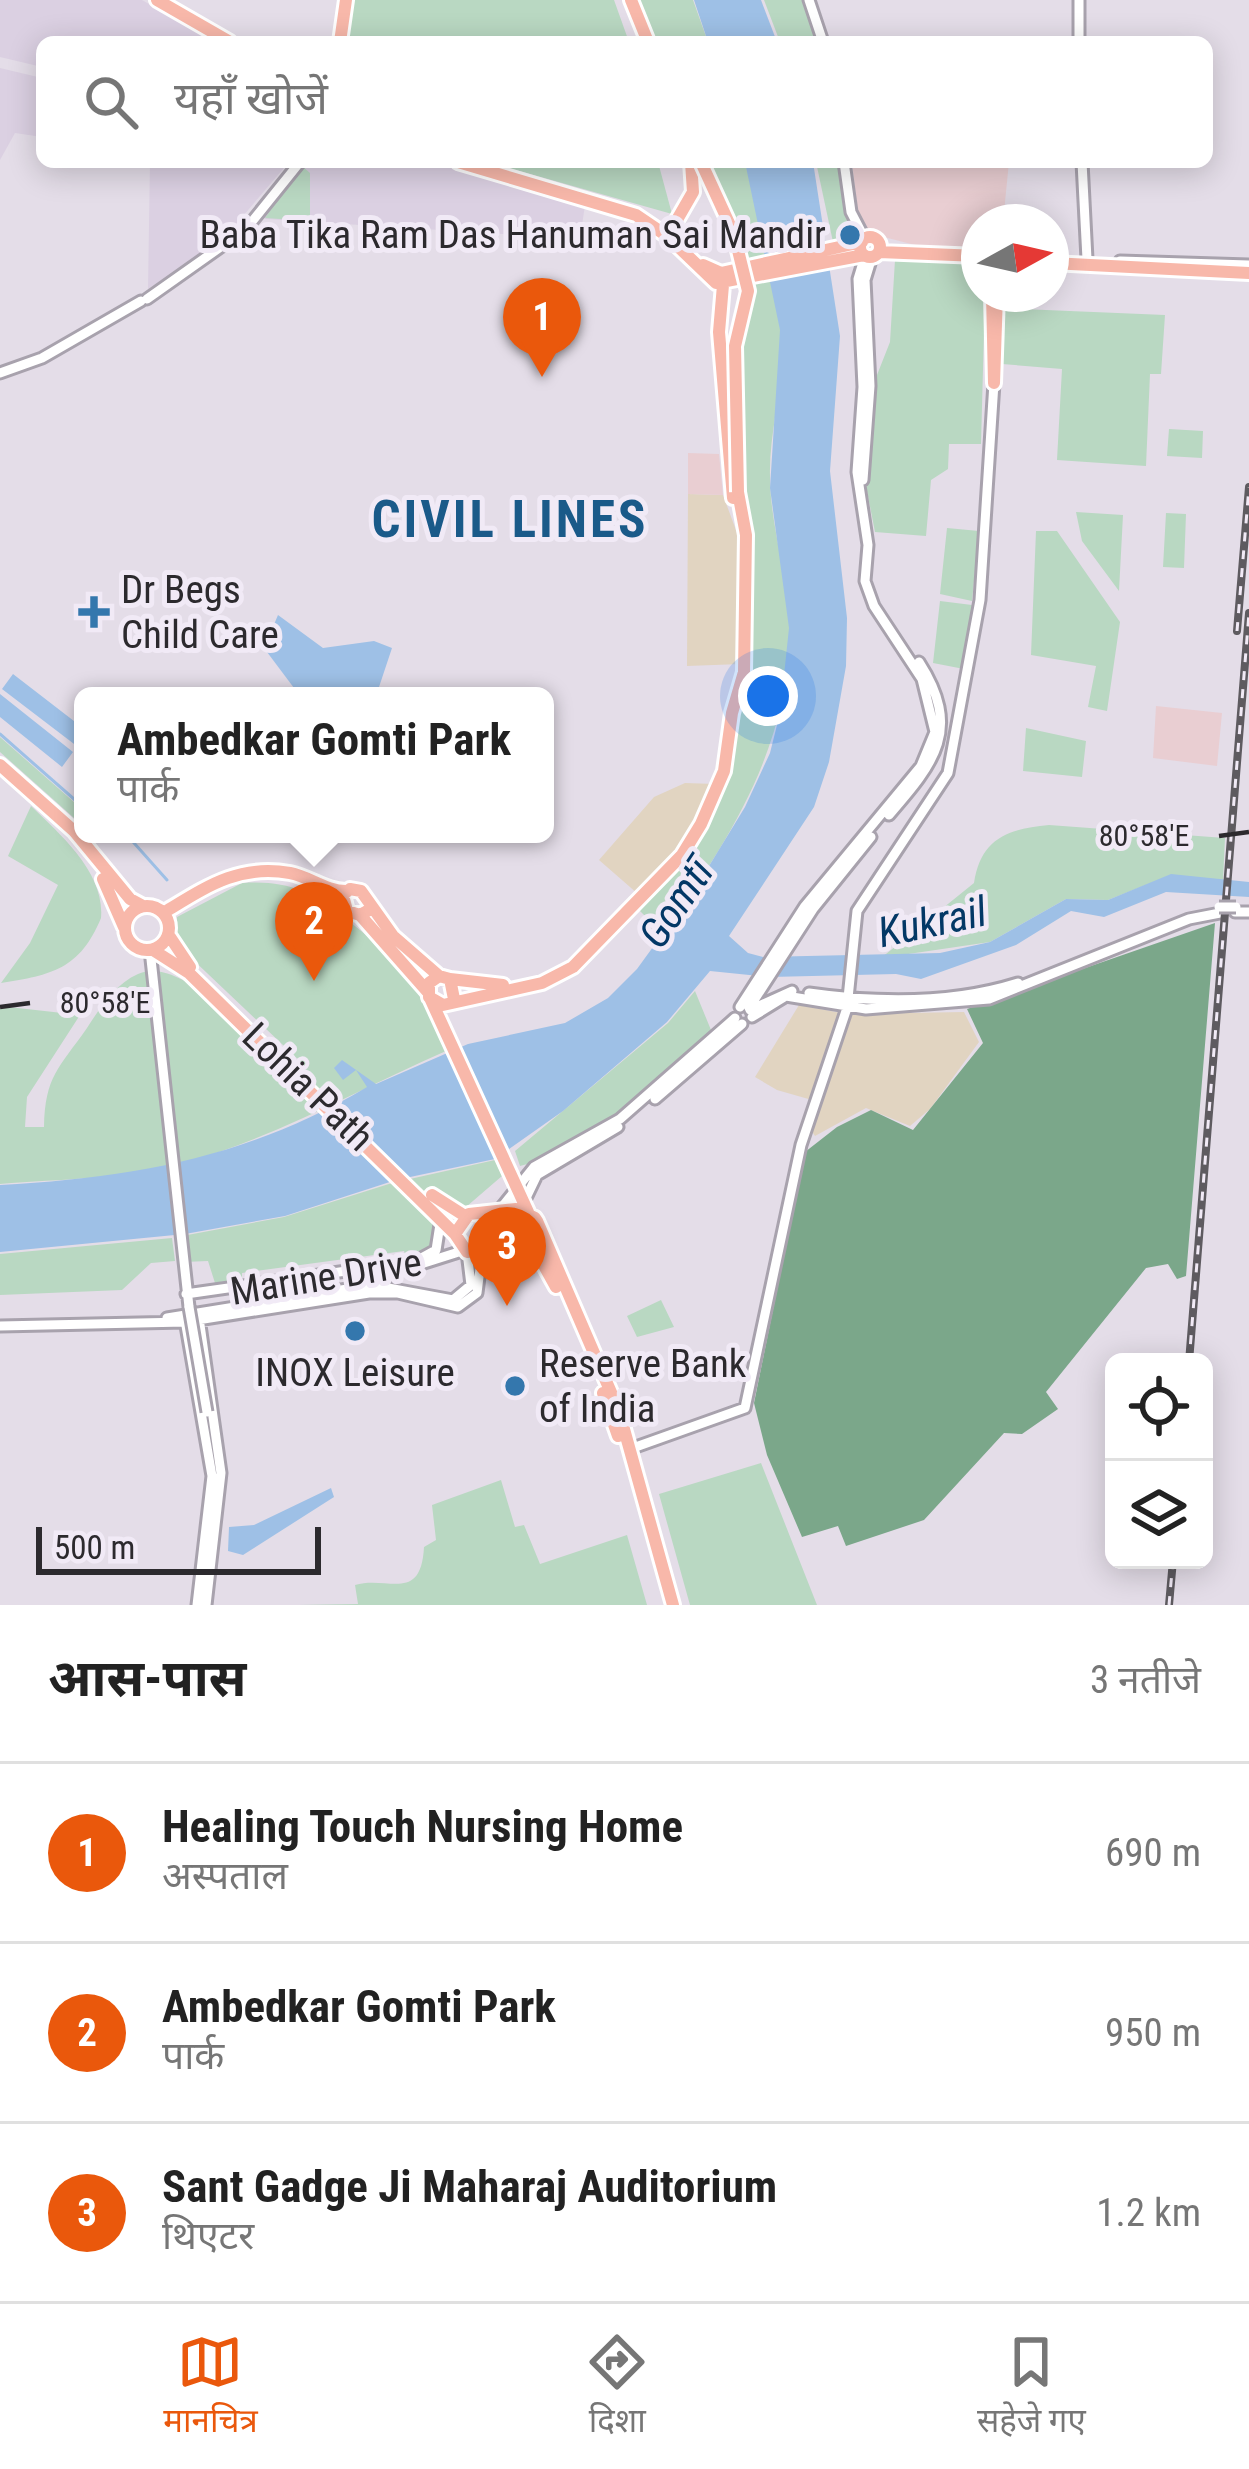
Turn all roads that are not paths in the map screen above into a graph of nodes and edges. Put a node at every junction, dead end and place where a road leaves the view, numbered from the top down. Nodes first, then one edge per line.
1 (157, 0) edge
2 (172, 0) edge
3 (346, 0) edge
4 (631, 0) edge
5 (809, 0) edge
6 (1079, 0) edge
7 (220, 36) edge
8 (231, 36) edge
9 (341, 36) edge
10 (646, 36) edge
11 (821, 36) edge
12 (1079, 36) edge
13 (292, 168) edge
14 (478, 168) edge
15 (498, 168) edge
16 (691, 168) edge
17 (704, 168) edge
18 (845, 168) edge
19 (1082, 168) edge
20 (670, 232) junction
21 (866, 249) junction
22 (961, 253) edge
23 (1087, 259) junction
24 (1069, 260) edge
25 (1069, 261) edge
26 (1127, 264) junction
27 (1249, 271) edge
28 (707, 274) junction
29 (728, 280) junction
30 (994, 312) edge
31 (0, 373) edge
32 (994, 383) joint
33 (737, 500) junction
34 (0, 769) edge
35 (74, 831) edge
36 (74, 839) edge
37 (77, 843) edge
38 (84, 843) edge
39 (112, 891) junction
40 (344, 896) junction
41 (136, 902) junction
42 (1249, 909) edge
43 (365, 913) junction
44 (166, 922) junction
45 (124, 927) junction
46 (151, 950) junction
47 (445, 977) junction
48 (545, 979) junction
49 (428, 994) junction
50 (452, 1000) junction
51 (848, 1000) junction
52 (748, 1010) junction
53 (738, 1021) junction
54 (445, 1030) junction
55 (308, 1081) junction
56 (534, 1168) junction
57 (510, 1169) junction
58 (434, 1205) junction
59 (527, 1206) junction
60 (465, 1216) junction
61 (455, 1234) junction
62 (525, 1246) junction
63 (466, 1251) junction
64 (494, 1251) junction
65 (190, 1310) junction
66 (0, 1324) edge
67 (207, 1412) junction
68 (206, 1430) junction
69 (629, 1445) junction
70 (220, 1464) junction
71 (197, 1605) edge
72 (206, 1605) edge
73 (669, 1605) edge

1 - 7 main road
2 - 8 main road
3 - 9 main road
4 - 10 main road
5 - 11 street
6 - 12 street
13 - 31 street
14 - 28 main road
15 - 20 main road
16 - 20 main road
17 - 33 main road, bridge
18 - 21 street
19 - 23 street
20 - 28 main road
21 - 22 main road
21 - 29 main road
21 - 52 street
23 - 24 main road
23 - 26 main road
25 - 26 main road
26 - 27 main road
28 - 29 main road
29 - 33 main road
30 - 32 main road
32 - 51 street
33 - 48 main road
34 - 35 main road
34 - 36 main road
37 - 39 main road
38 - 41 main road
39 - 41 main road
39 - 45 main road
40 - 43 main road
40 - 43 main road
40 - 44 main road
41 - 44 main road
41 - 45 main road
42 - 51 street
43 - 47 main road
43 - 49 main road
44 - 46 main road
44 - 55 main road, Lohia Path
45 - 46 main road, Lohia Path
46 - 55 main road, Lohia Path
46 - 65 street
47 - 48 main road
47 - 49 main road
47 - 50 main road
48 - 50 main road
49 - 50 main road
49 - 54 main road
50 - 54 main road
51 - 52 street
51 - 69 street
52 - 53 street
52 - 53 street
53 - 56 street
53 - 59 street
54 - 57 main road
55 - 58 main road, Lohia Path
56 - 57 street
56 - 59 street
57 - 59 main road
58 - 60 main road, Lohia Path
58 - 61 main road, Lohia Path
58 - 65 street, Marine Drive
59 - 60 main road
59 - 62 main road
59 - 69 main road
60 - 61 main road
61 - 63 main road, Lohia Path
62 - 64 main road
62 - 73 main road
63 - 64 main road
63 - 65 street, Marine Drive
63 - 65 street
64 - 65 street
65 - 66 street, Marine Drive
65 - 67 street, bridge
65 - 68 street
65 - 70 street
67 - 68 street
67 - 70 street
68 - 71 street
69 - 73 main road
70 - 72 street

